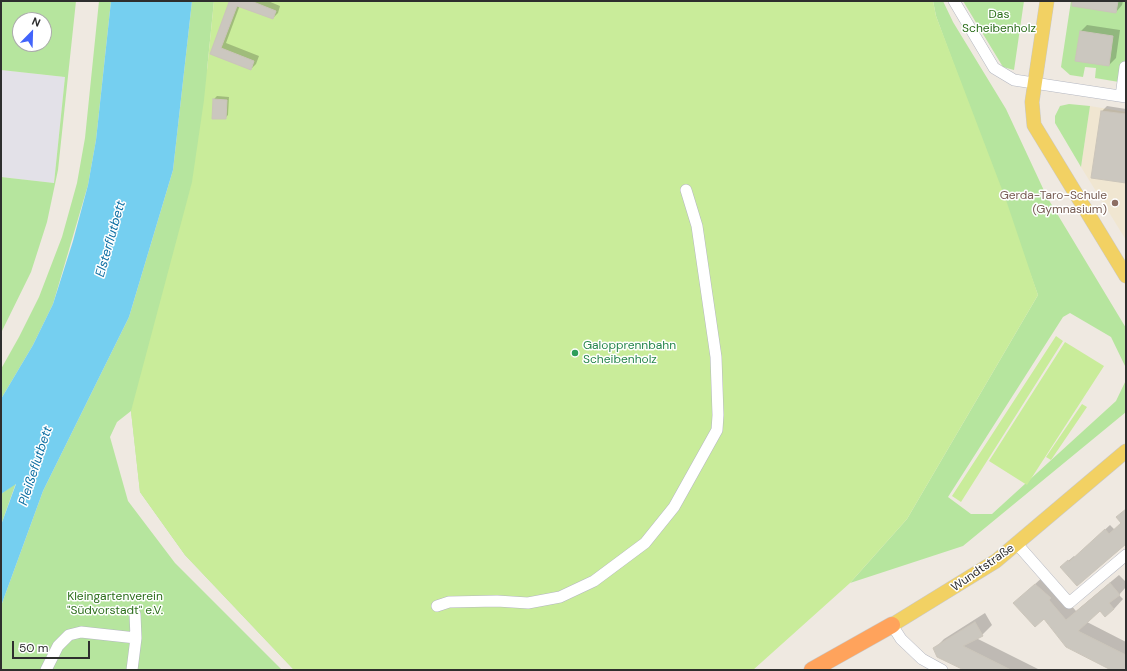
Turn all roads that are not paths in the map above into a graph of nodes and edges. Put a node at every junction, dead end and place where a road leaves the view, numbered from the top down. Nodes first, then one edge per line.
1 (954, 1) edge
2 (1047, 1) edge
3 (1125, 67) dead end
4 (1035, 84) junction
5 (1124, 96) edge
6 (686, 190) dead end
7 (1126, 276) edge
8 (1126, 451) edge
9 (1016, 544) junction
10 (1126, 555) edge
11 (437, 606) dead end
12 (135, 614) dead end
13 (892, 625) junction
14 (136, 638) junction
15 (818, 668) edge
16 (935, 669) edge
17 (46, 670) edge
18 (132, 670) edge
19 (808, 670) edge

1 - 4 street
2 - 4 main road
3 - 5 street
4 - 5 street
4 - 7 main road
6 - 11 street
8 - 9 main road, Wundtstraße
9 - 10 street
9 - 13 main road, Wundtstraße
12 - 14 street
13 - 15 highway, Wundtstraße
13 - 16 street
14 - 17 street
14 - 18 street
15 - 19 highway, Wundtstraße

